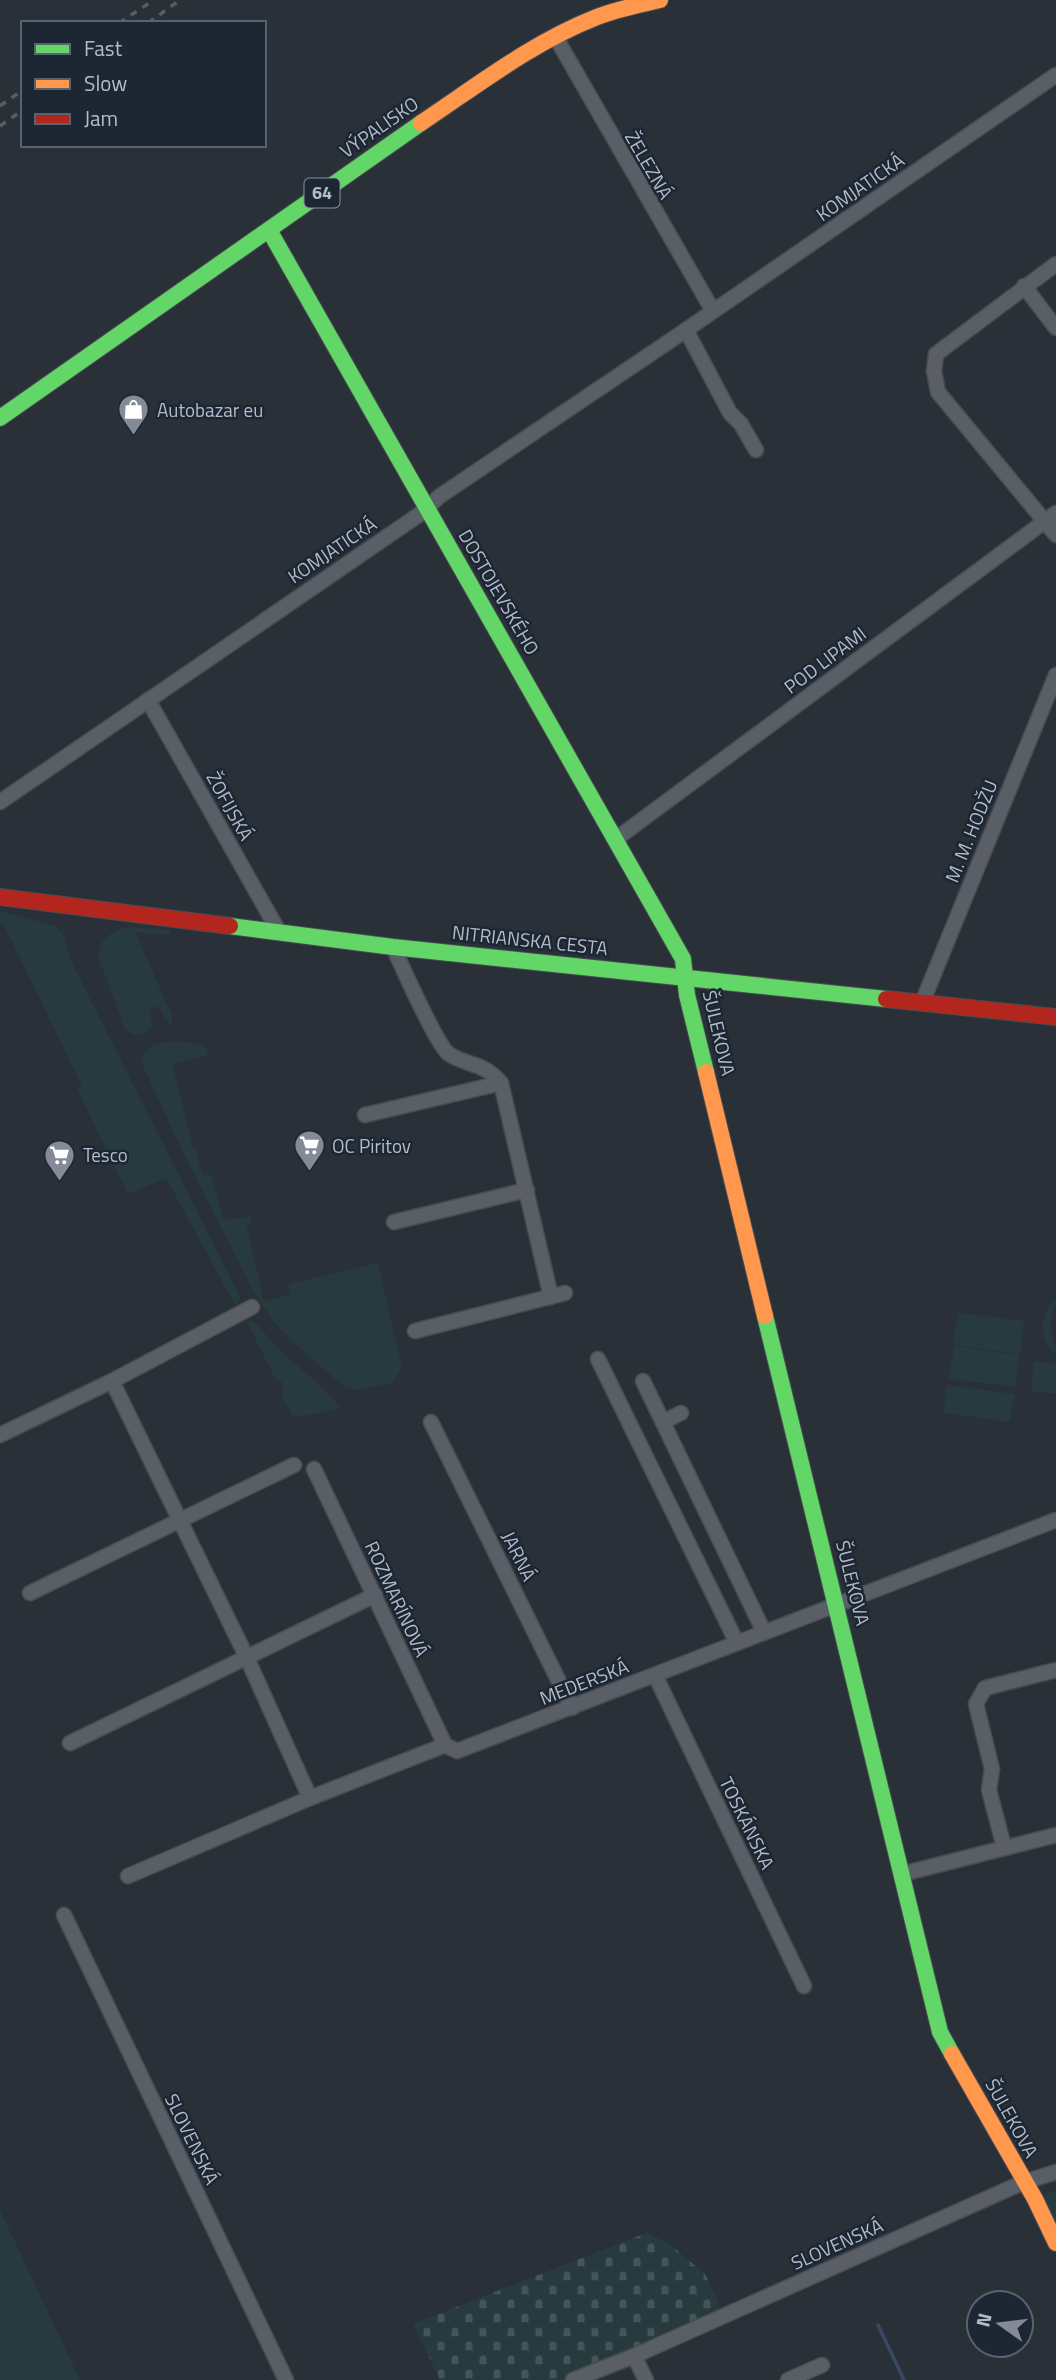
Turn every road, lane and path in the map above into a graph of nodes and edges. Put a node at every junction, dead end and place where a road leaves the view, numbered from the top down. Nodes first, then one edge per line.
1 (660, 0) edge
2 (555, 36) junction
3 (1056, 75) edge
4 (269, 230) junction
5 (1056, 264) edge
6 (1024, 286) junction
7 (713, 312) junction
8 (1056, 328) edge
9 (686, 330) junction
10 (0, 418) edge
11 (756, 450) dead end
12 (428, 508) junction
13 (1051, 517) edge
14 (1056, 535) edge
15 (1056, 675) edge
16 (148, 700) junction
17 (0, 802) edge
18 (616, 839) junction
19 (0, 897) edge
20 (279, 932) junction
21 (393, 947) junction
22 (685, 977) junction
23 (922, 1003) junction
24 (1056, 1017) edge
25 (472, 1063) junction
26 (501, 1083) junction
27 (472, 1090) junction
28 (365, 1115) dead end
29 (527, 1190) junction
30 (394, 1222) dead end
31 (252, 1307) dead end
32 (415, 1331) dead end
33 (598, 1359) dead end
34 (112, 1381) junction
35 (643, 1381) dead end
36 (681, 1413) dead end
37 (431, 1422) dead end
38 (663, 1422) junction
39 (0, 1436) edge
40 (294, 1465) dead end
41 (314, 1469) dead end
42 (1056, 1520) edge
43 (179, 1521) junction
44 (30, 1594) dead end
45 (375, 1595) junction
46 (837, 1604) junction
47 (764, 1632) junction
48 (737, 1643) junction
49 (247, 1658) junction
50 (1056, 1670) edge
51 (655, 1675) junction
52 (572, 1708) junction
53 (70, 1744) dead end
54 (445, 1745) junction
55 (310, 1798) junction
56 (1056, 1835) edge
57 (1004, 1847) junction
58 (902, 1874) junction
59 (128, 1876) dead end
60 (64, 1915) dead end
61 (804, 1986) dead end
62 (1056, 2172) edge
63 (1024, 2182) junction
64 (1056, 2243) edge
65 (634, 2356) junction
66 (822, 2364) dead end
67 (286, 2380) edge
68 (573, 2380) edge
69 (646, 2380) edge
70 (788, 2380) edge

1 - 2 street, VÝPALISKO / 64
2 - 4 street, VÝPALISKO / 64
2 - 7 street, ŽELEZNÁ
3 - 7 street, KOMJATICKÁ
4 - 10 street, VÝPALISKO / 64
4 - 12 street, DOSTOJEVSKÉHO
5 - 6 street
6 - 8 street
6 - 13 street
7 - 9 street, KOMJATICKÁ
9 - 11 street
9 - 12 street, KOMJATICKÁ
12 - 16 street, KOMJATICKÁ
12 - 18 street, DOSTOJEVSKÉHO
13 - 14 street
13 - 18 street, POD LIPAMI
15 - 23 street, M. M. HODŽU
16 - 17 street, KOMJATICKÁ
16 - 20 street, ŽOFIJSKÁ
18 - 22 street, DOSTOJEVSKÉHO
19 - 20 street, NITRIANSKA CESTA
20 - 21 street, NITRIANSKA CESTA
21 - 22 street, NITRIANSKA CESTA
21 - 25 street
22 - 23 street, NITRIANSKA CESTA
22 - 46 street, ŠULEKOVA
23 - 24 street, NITRIANSKA CESTA
25 - 26 street
25 - 27 street
26 - 27 street
26 - 29 street
27 - 28 street
29 - 30 street
29 - 32 street
31 - 34 street
33 - 48 street
34 - 39 street
34 - 43 street
35 - 38 street
36 - 38 street
37 - 52 street, JARNÁ
38 - 47 street
40 - 43 street
41 - 45 street, ROZMARÍNOVÁ
42 - 46 street, MEDERSKÁ
43 - 44 street
43 - 49 street
45 - 49 street
45 - 54 street, ROZMARÍNOVÁ
46 - 47 street, MEDERSKÁ
46 - 58 street, ŠULEKOVA
47 - 48 street, MEDERSKÁ
48 - 51 street, MEDERSKÁ
49 - 53 street
49 - 55 street
50 - 57 street
51 - 52 street, MEDERSKÁ
51 - 61 street, TOSKÁNSKA
52 - 54 street, MEDERSKÁ
54 - 55 street, MEDERSKÁ
55 - 59 street, MEDERSKÁ
56 - 57 street
57 - 58 street
58 - 63 street, ŠULEKOVA
60 - 67 street, SLOVENSKÁ
62 - 63 street, SLOVENSKÁ
63 - 64 street, ŠULEKOVA
63 - 65 street, SLOVENSKÁ
65 - 68 street, SLOVENSKÁ
65 - 69 street
66 - 70 street

